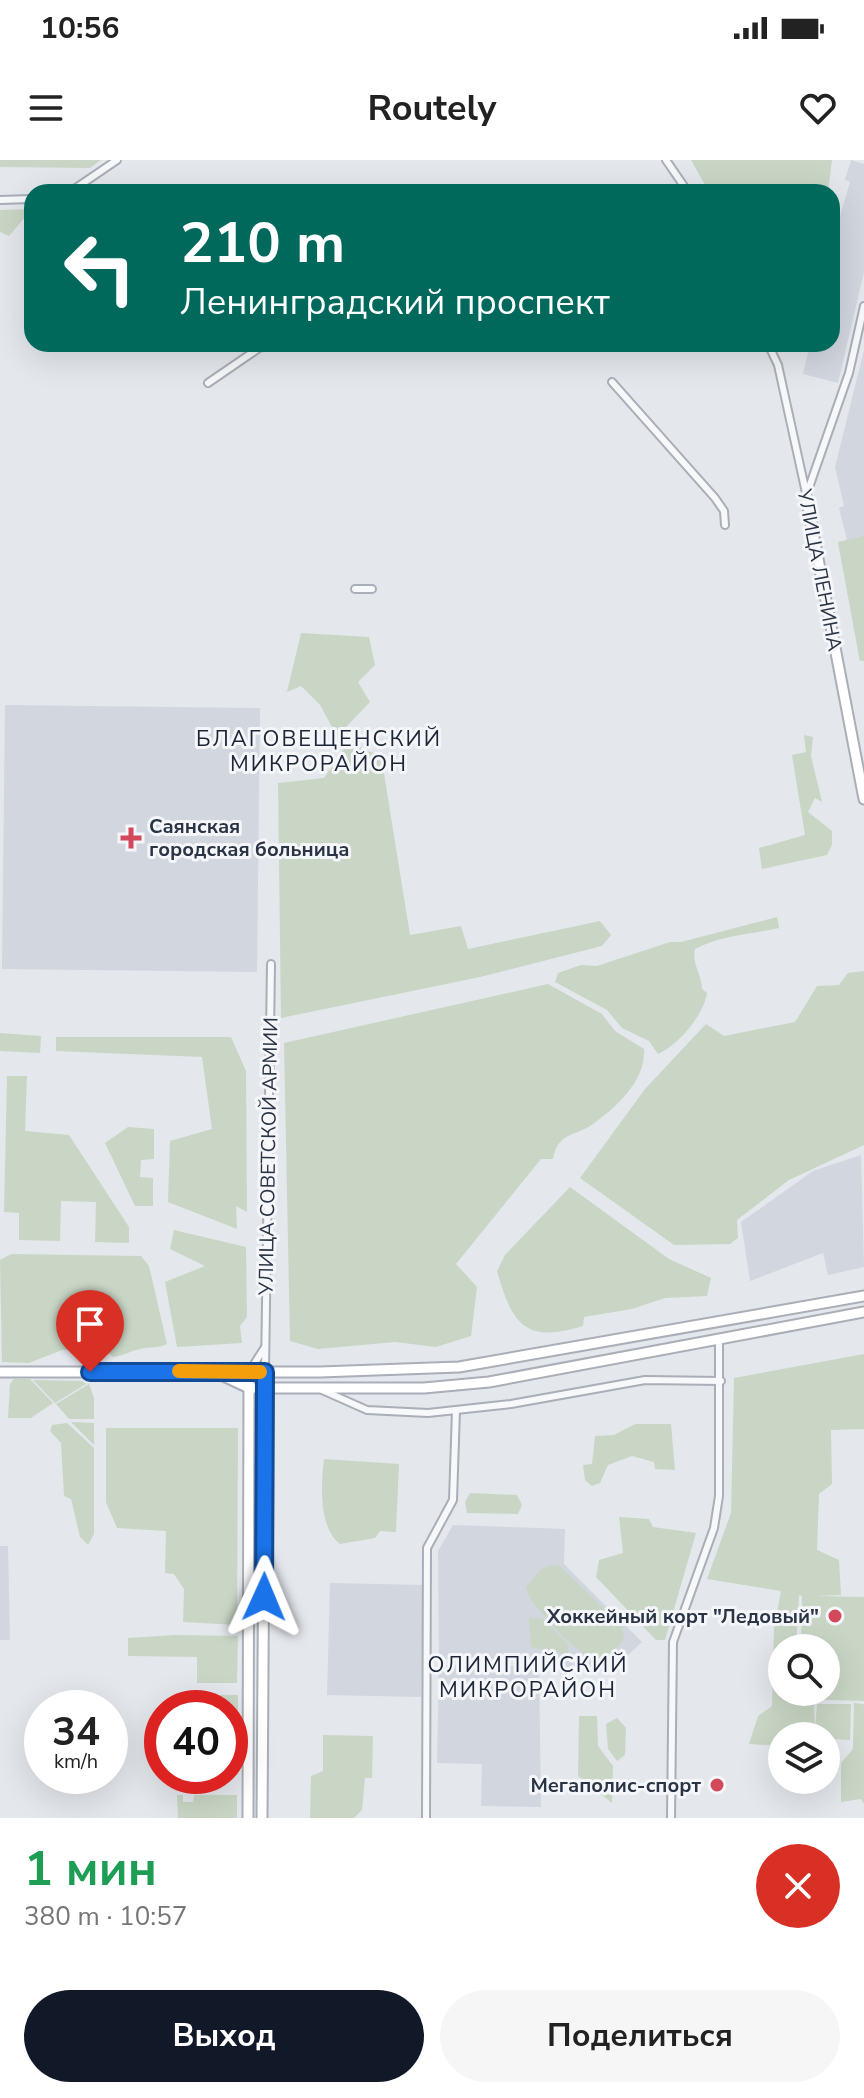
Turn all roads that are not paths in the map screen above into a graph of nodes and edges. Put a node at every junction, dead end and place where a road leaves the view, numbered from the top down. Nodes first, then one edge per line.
1 (117, 160) edge
2 (666, 160) edge
3 (82, 184) edge
4 (682, 184) edge
5 (24, 199) edge
6 (0, 200) edge
7 (864, 306) edge
8 (253, 352) edge
9 (772, 352) edge
10 (612, 382) dead end
11 (208, 383) dead end
12 (806, 496) junction
13 (725, 525) dead end
14 (355, 589) dead end
15 (372, 589) dead end
16 (864, 799) edge
17 (271, 964) dead end
18 (864, 1296) edge
19 (864, 1312) edge
20 (728, 1321) junction
21 (732, 1338) junction
22 (719, 1341) junction
23 (265, 1347) junction
24 (214, 1371) junction
25 (0, 1372) edge
26 (249, 1372) junction
27 (265, 1372) junction
28 (721, 1381) junction
29 (249, 1388) junction
30 (265, 1388) junction
31 (319, 1388) junction
32 (456, 1410) junction
33 (249, 1615) junction
34 (264, 1615) junction
35 (248, 1818) edge
36 (262, 1818) edge
37 (426, 1818) edge
38 (671, 1818) edge

1 - 3 street
2 - 4 street
5 - 6 street
7 - 12 street
8 - 11 street
9 - 12 street, УЛИЦА ЛЕНИНА
10 - 13 street
12 - 16 main road, УЛИЦА ЛЕНИНА
14 - 15 street
17 - 23 street, УЛИЦА СОВЕТСКОЙ АРМИИ
18 - 20 main road
19 - 21 main road
20 - 21 main road
20 - 27 main road
21 - 22 main road
22 - 28 street
22 - 31 main road
23 - 26 street
23 - 27 street, УЛИЦА СОВЕТСКОЙ АРМИИ
24 - 25 main road
24 - 26 main road
24 - 29 main road
26 - 27 main road
26 - 29 main road
27 - 30 main road, УЛИЦА СОВЕТСКОЙ АРМИИ
28 - 32 street
28 - 38 street
29 - 30 main road
29 - 33 main road
30 - 31 main road
30 - 34 main road, УЛИЦА СОВЕТСКОЙ АРМИИ
31 - 32 street
32 - 37 street
33 - 34 main road
33 - 35 main road
34 - 36 main road, УЛИЦА СОВЕТСКОЙ АРМИИ

